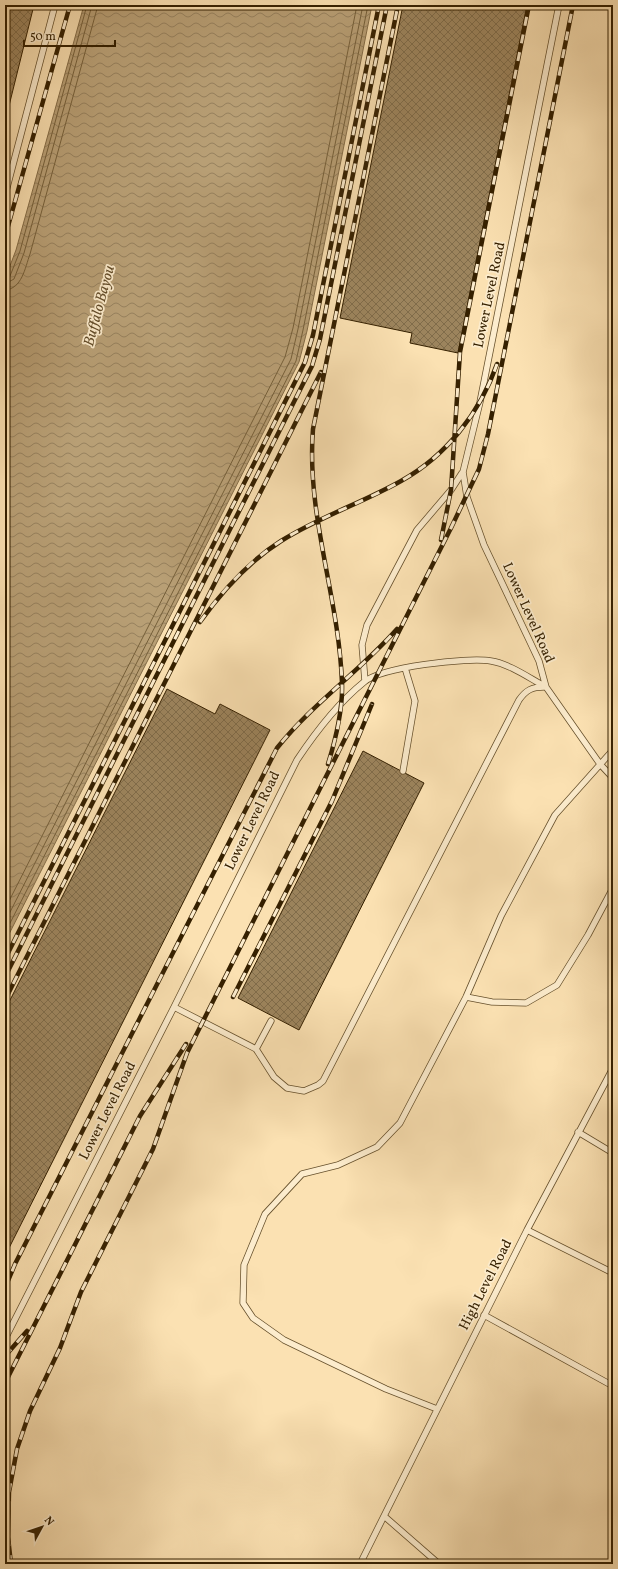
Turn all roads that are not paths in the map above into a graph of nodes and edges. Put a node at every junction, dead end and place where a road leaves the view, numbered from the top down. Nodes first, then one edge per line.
1 (55, 5) edge
2 (559, 5) edge
3 (5, 195) edge
4 (463, 472) junction
5 (405, 668) junction
6 (365, 681) junction
7 (546, 687) junction
8 (613, 750) edge
9 (600, 764) junction
10 (403, 770) dead end
11 (613, 778) edge
12 (613, 888) edge
13 (466, 997) junction
14 (174, 1007) junction
15 (271, 1021) dead end
16 (256, 1049) junction
17 (613, 1068) edge
18 (578, 1132) junction
19 (613, 1153) edge
20 (527, 1230) junction
21 (613, 1273) edge
22 (484, 1315) junction
23 (5, 1339) edge
24 (613, 1386) edge
25 (438, 1409) junction
26 (384, 1516) junction
27 (360, 1564) edge
28 (439, 1564) edge

1 - 3 lane
2 - 4 lane, Lower Level Road
4 - 6 lane
4 - 7 lane, Lower Level Road
5 - 6 lane, Lower Level Road
5 - 7 lane, Lower Level Road
5 - 10 lane
6 - 14 lane, Lower Level Road
7 - 9 lane
7 - 16 lane
8 - 9 lane
9 - 11 lane
9 - 13 lane
12 - 13 lane
13 - 25 lane
14 - 16 lane
14 - 23 lane, Lower Level Road
15 - 16 lane
17 - 18 lane, High Level Road
18 - 19 lane
18 - 20 lane, High Level Road
20 - 21 lane
20 - 22 lane, High Level Road
22 - 24 lane
22 - 25 lane, High Level Road
25 - 26 lane, High Level Road
26 - 27 lane, High Level Road
26 - 28 lane

